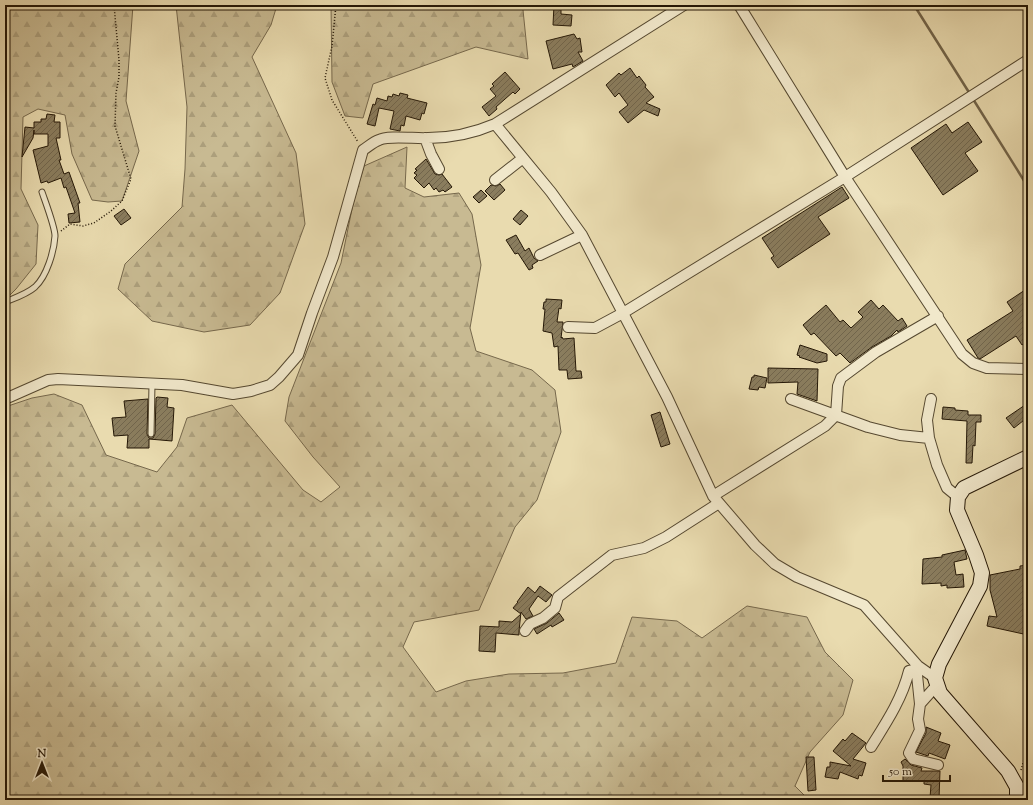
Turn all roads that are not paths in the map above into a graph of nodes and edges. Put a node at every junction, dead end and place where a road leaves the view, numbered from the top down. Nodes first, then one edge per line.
1 (684, 5) edge
2 (739, 5) edge
3 (1028, 60) edge
4 (495, 124) junction
5 (425, 138) junction
6 (523, 158) junction
7 (440, 170) dead end
8 (846, 177) junction
9 (495, 180) dead end
10 (42, 192) dead end
11 (582, 236) junction
12 (540, 256) dead end
13 (5, 302) edge
14 (623, 312) junction
15 (938, 316) junction
16 (568, 327) dead end
17 (1028, 368) edge
18 (152, 384) junction
19 (5, 399) edge
20 (791, 399) dead end
21 (931, 399) dead end
22 (836, 415) junction
23 (151, 434) dead end
24 (929, 438) junction
25 (1028, 457) edge
26 (958, 497) junction
27 (716, 499) junction
28 (525, 631) dead end
29 (936, 682) junction
30 (920, 704) junction
31 (871, 747) dead end
32 (938, 765) dead end
33 (1017, 794) edge

1 - 4 street
2 - 8 street
3 - 8 street
4 - 5 street
4 - 6 street
5 - 7 street
5 - 18 street
6 - 9 street
6 - 11 street
8 - 14 street
8 - 15 street
10 - 13 lane
11 - 12 street
11 - 14 street
14 - 16 street
14 - 27 street
15 - 17 street
15 - 22 street
18 - 19 street
18 - 23 lane
20 - 22 street
21 - 24 street
22 - 24 street
22 - 27 street
24 - 26 street
25 - 26 street
26 - 29 street
27 - 28 street
27 - 29 street
29 - 30 street
29 - 33 street
30 - 31 street
30 - 32 street

